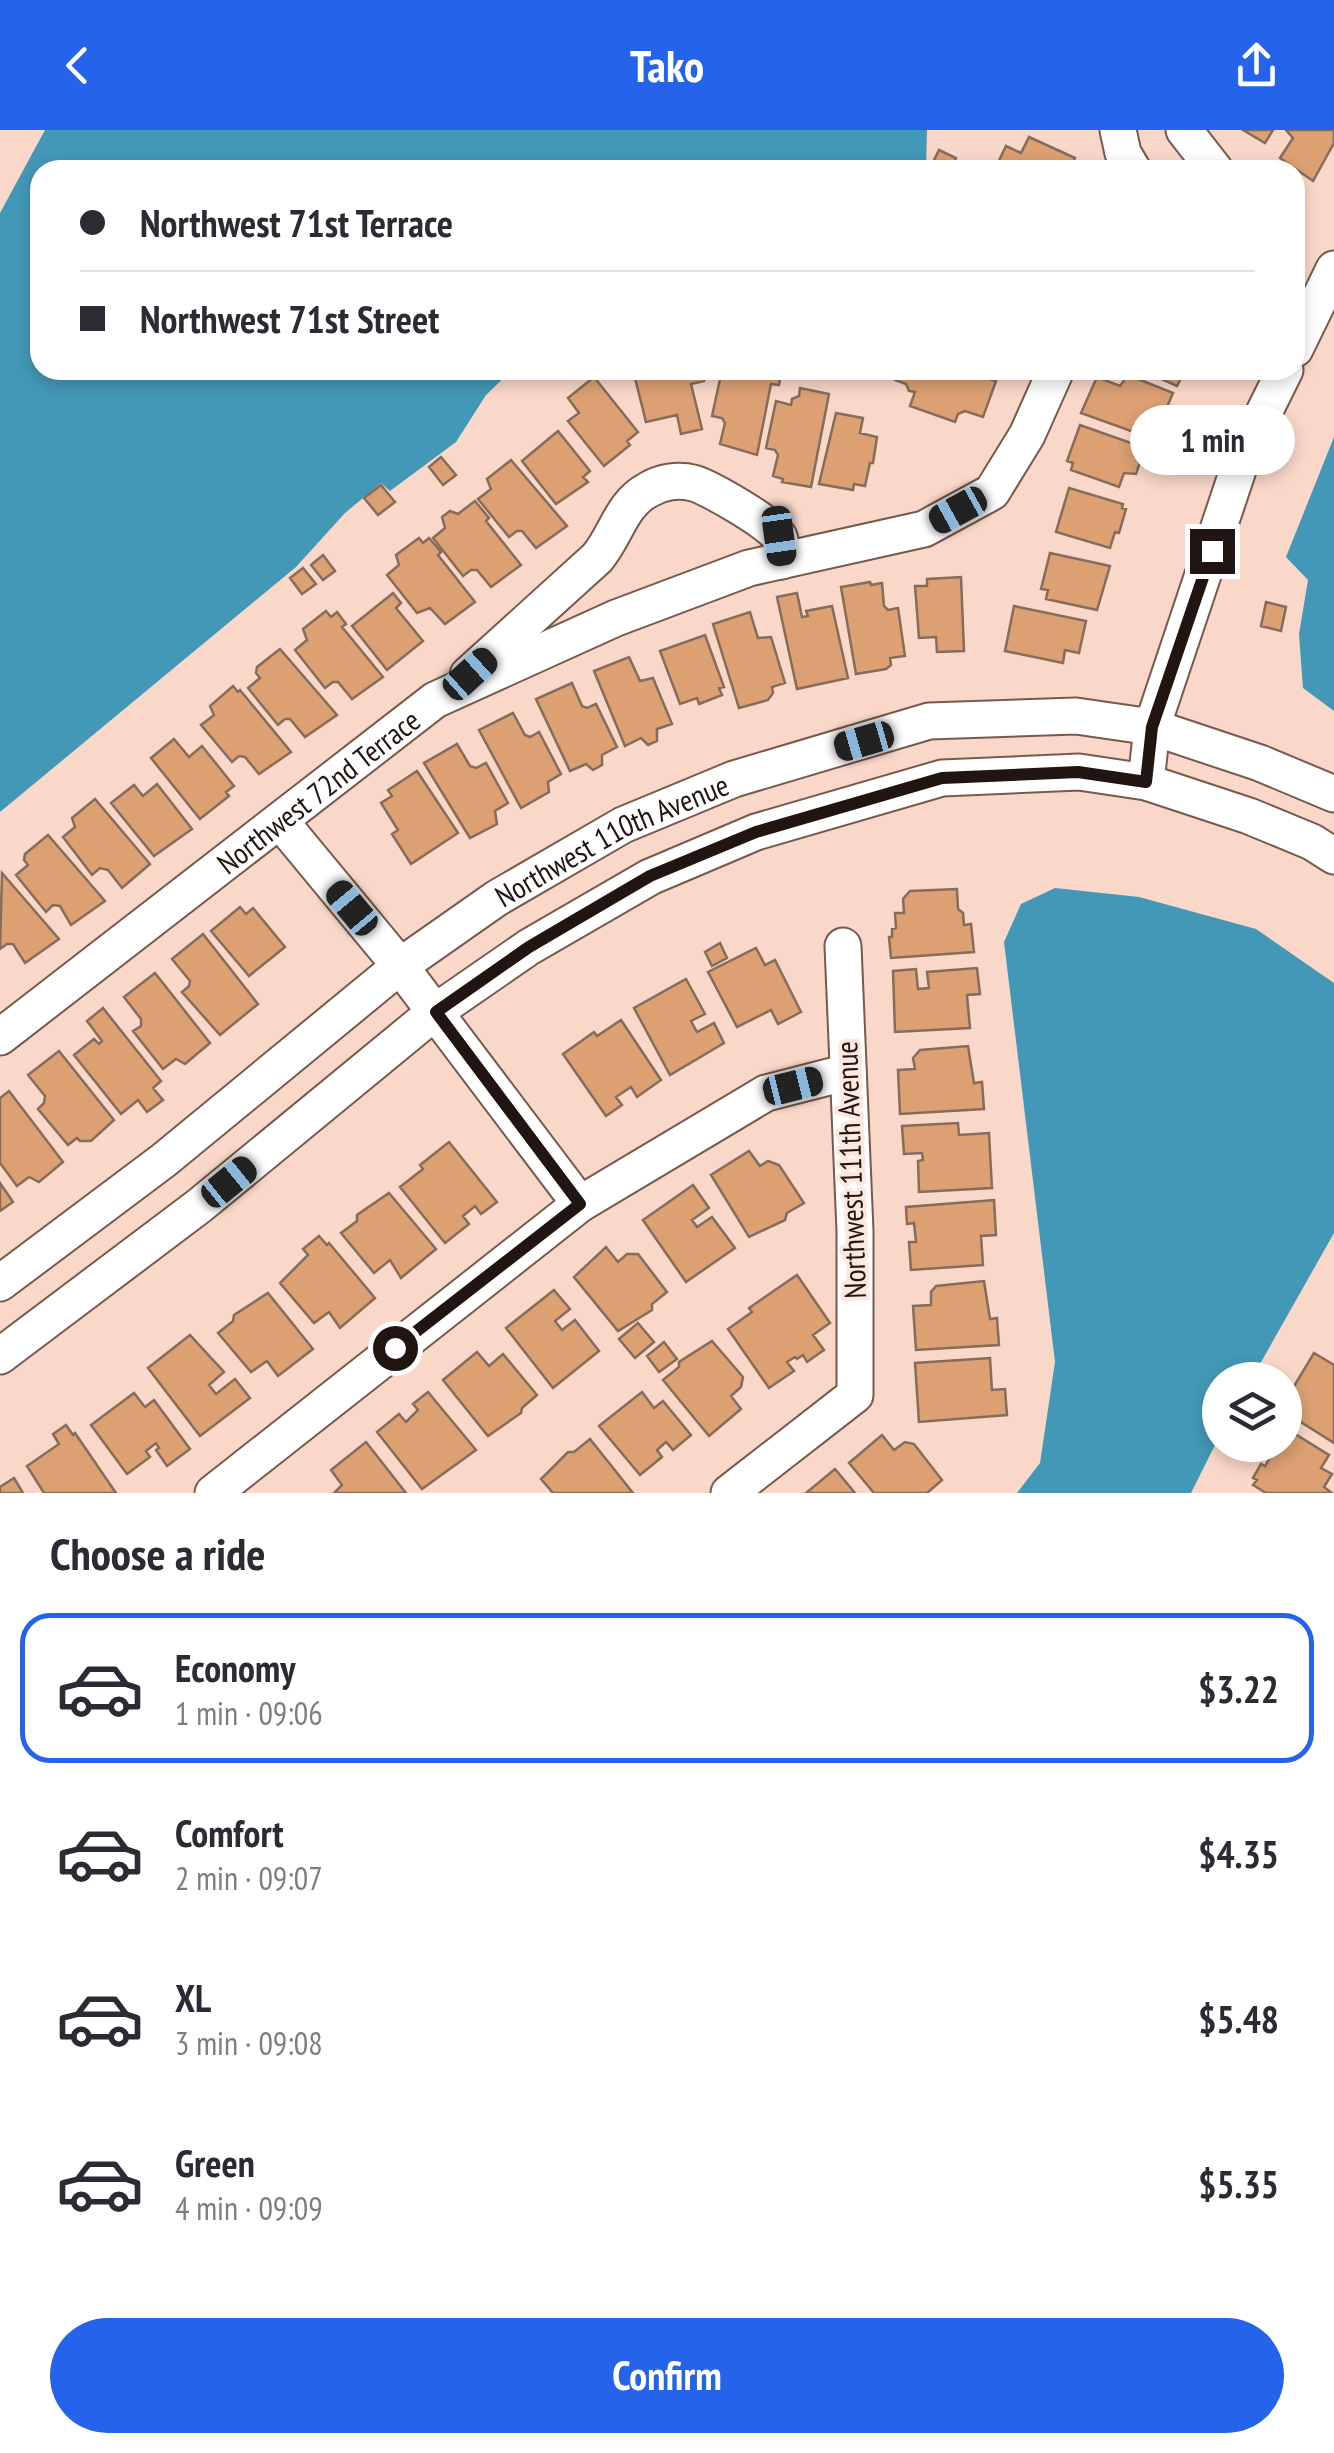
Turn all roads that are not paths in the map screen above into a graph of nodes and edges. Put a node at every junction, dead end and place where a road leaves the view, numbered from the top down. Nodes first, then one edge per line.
1 (1118, 130) edge
2 (1184, 130) edge
3 (1127, 160) edge
4 (1208, 160) edge
5 (1334, 269) edge
6 (1305, 328) edge
7 (1052, 380) edge
8 (1280, 380) edge
9 (782, 561) junction
10 (444, 696) junction
11 (1152, 727) junction
12 (1146, 782) junction
13 (1334, 794) edge
14 (280, 821) junction
15 (1334, 856) edge
16 (843, 946) dead end
17 (400, 966) junction
18 (436, 1012) junction
19 (0, 1037) edge
20 (848, 1072) junction
21 (580, 1204) junction
22 (0, 1282) edge
23 (0, 1356) edge
24 (213, 1493) edge
25 (729, 1493) edge

1 - 3 street
2 - 4 street
5 - 6 street
7 - 9 street, Northwest 72nd Terrace
8 - 11 street
9 - 10 street, Northwest 72nd Terrace
9 - 10 street
10 - 14 street, Northwest 72nd Terrace
11 - 12 street
11 - 13 street, Northwest 110th Avenue
11 - 17 street, Northwest 110th Avenue
12 - 15 street, Northwest 110th Avenue
12 - 18 street, Northwest 110th Avenue
14 - 17 street
14 - 19 street, Northwest 72nd Terrace
16 - 20 street, Northwest 111th Avenue
17 - 18 street
17 - 22 street, Northwest 110th Avenue
18 - 21 street
18 - 23 street, Northwest 110th Avenue
20 - 21 street
20 - 25 street, Northwest 111th Avenue
21 - 24 street

